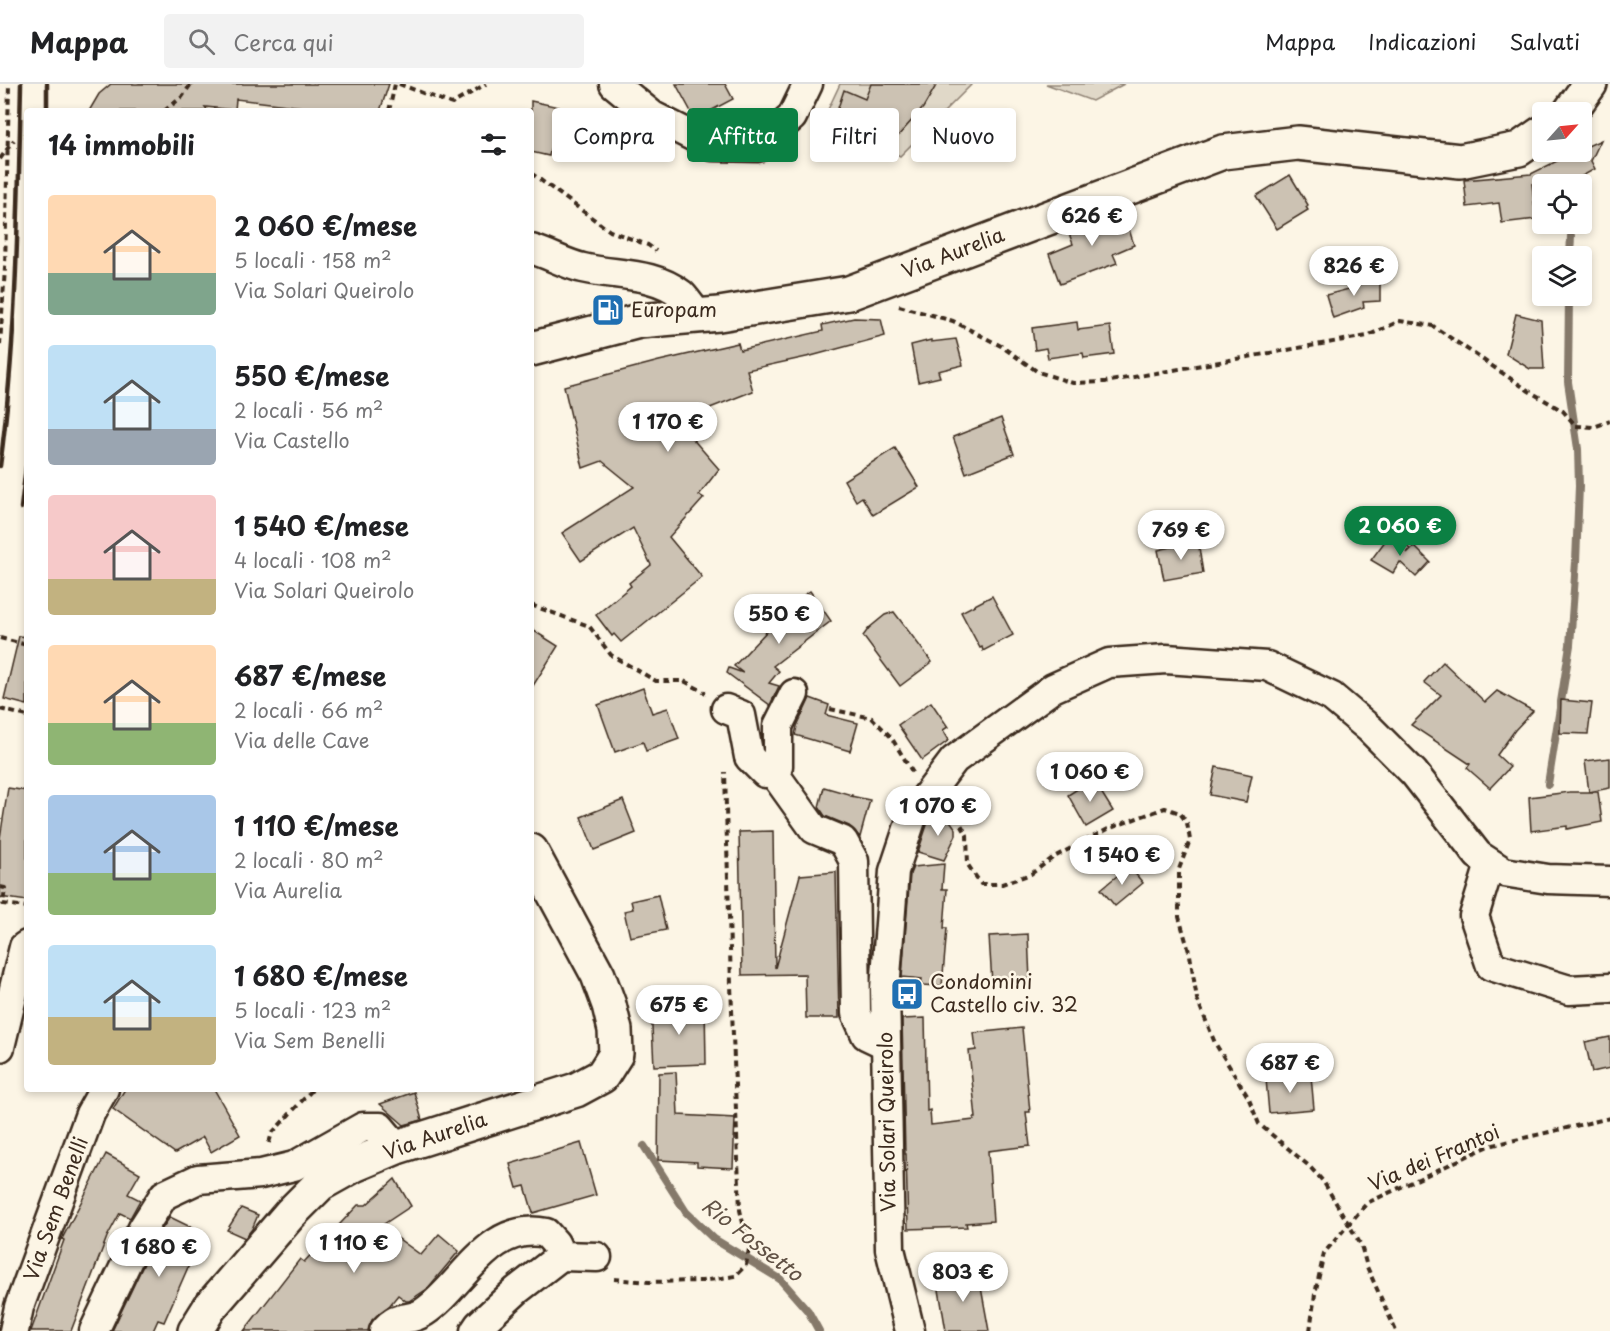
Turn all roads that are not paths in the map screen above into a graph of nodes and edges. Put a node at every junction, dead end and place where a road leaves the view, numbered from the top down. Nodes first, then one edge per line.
1 (614, 84) edge
2 (808, 84) edge
3 (1590, 84) edge
4 (1577, 102) edge
5 (1532, 140) edge
6 (534, 250) edge
7 (698, 316) junction
8 (534, 348) edge
9 (794, 694) dead end
10 (726, 709) road end
11 (771, 769) junction
12 (534, 857) edge
13 (1490, 864) junction
14 (1610, 881) edge
15 (24, 947) edge
16 (1610, 988) edge
17 (885, 1044) junction
18 (0, 1047) edge
19 (102, 1092) edge
20 (397, 1147) junction
21 (561, 1256) junction
22 (597, 1257) road end
23 (14, 1331) edge
24 (94, 1331) edge
25 (195, 1331) edge
26 (384, 1331) edge
27 (475, 1331) edge
28 (910, 1331) edge

1 - 2 street
3 - 4 main road
5 - 7 main road, Via Aurelia
6 - 7 street
7 - 8 main road, Via Aurelia
9 - 11 street
10 - 11 street
11 - 17 street
12 - 20 main road, Via Aurelia
13 - 14 street, Via Solari Queirolo
13 - 16 street
13 - 17 street, Via Solari Queirolo
15 - 18 street
17 - 28 street, Via Solari Queirolo
19 - 23 street, Via Sem Benelli
20 - 24 street
20 - 25 main road, Via Aurelia
21 - 22 street
21 - 26 street
21 - 27 street

